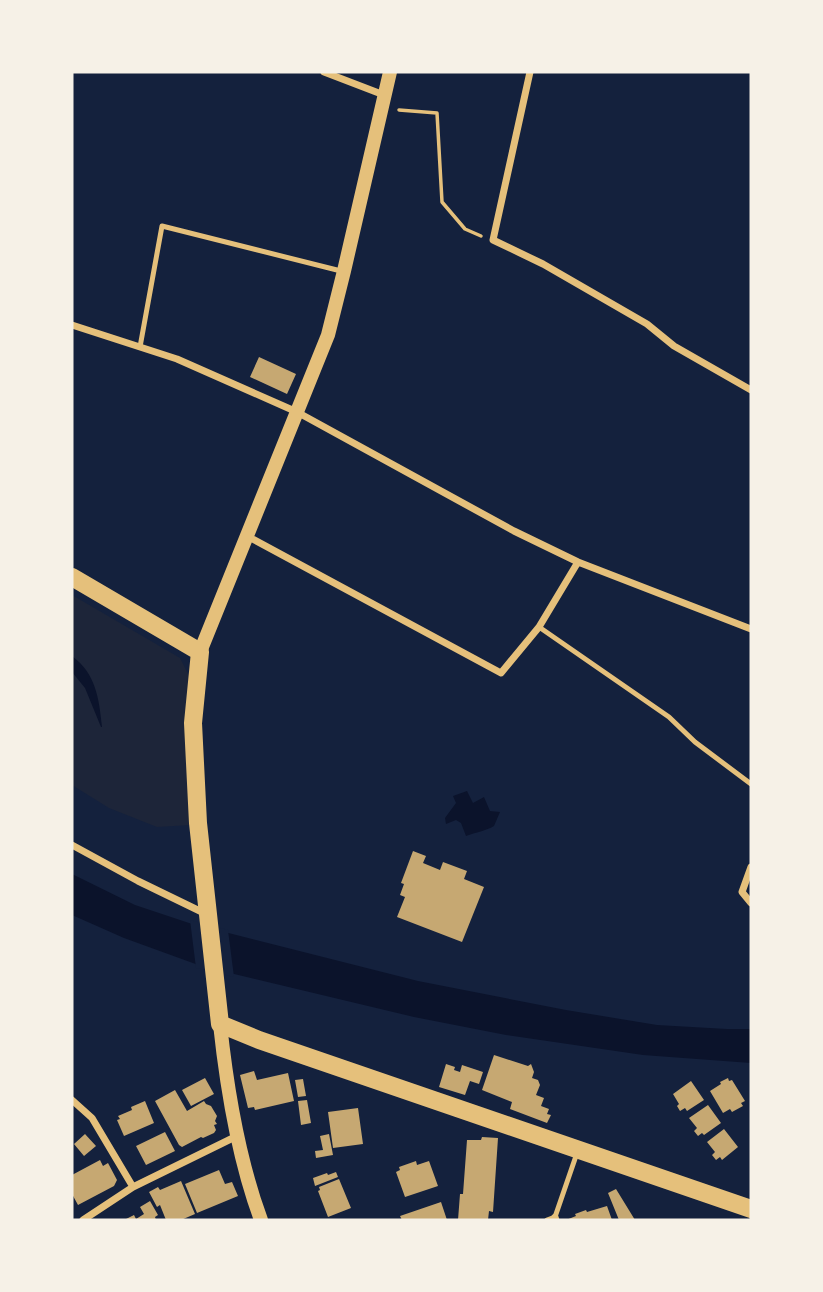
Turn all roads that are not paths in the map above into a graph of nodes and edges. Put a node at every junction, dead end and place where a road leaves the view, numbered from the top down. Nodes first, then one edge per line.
1 (324, 72) edge
2 (390, 72) edge
3 (530, 72) edge
4 (383, 102) junction
5 (344, 271) junction
6 (72, 325) edge
7 (140, 347) junction
8 (751, 390) edge
9 (297, 412) junction
10 (247, 536) junction
11 (578, 562) junction
12 (72, 577) edge
13 (539, 627) junction
14 (751, 629) edge
15 (200, 652) junction
16 (751, 784) edge
17 (72, 845) edge
18 (751, 867) edge
19 (751, 903) edge
20 (207, 914) junction
21 (220, 1024) junction
22 (72, 1100) edge
23 (237, 1136) junction
24 (579, 1150) junction
25 (133, 1188) junction
26 (751, 1209) edge
27 (556, 1219) edge
28 (83, 1220) edge
29 (261, 1220) edge
30 (547, 1220) edge

1 - 4 street
2 - 4 main road
3 - 8 street
4 - 5 main road
5 - 7 lane
5 - 9 main road
6 - 7 street
7 - 9 street
9 - 10 main road
9 - 11 street
10 - 13 street
10 - 15 main road
11 - 13 street
11 - 14 street
12 - 15 main road
13 - 16 lane
15 - 20 main road
17 - 20 street
18 - 19 street
20 - 21 main road
21 - 23 main road
21 - 24 main road
22 - 25 street
23 - 25 street
23 - 29 main road
24 - 26 main road
24 - 27 lane
25 - 28 street
27 - 30 lane

